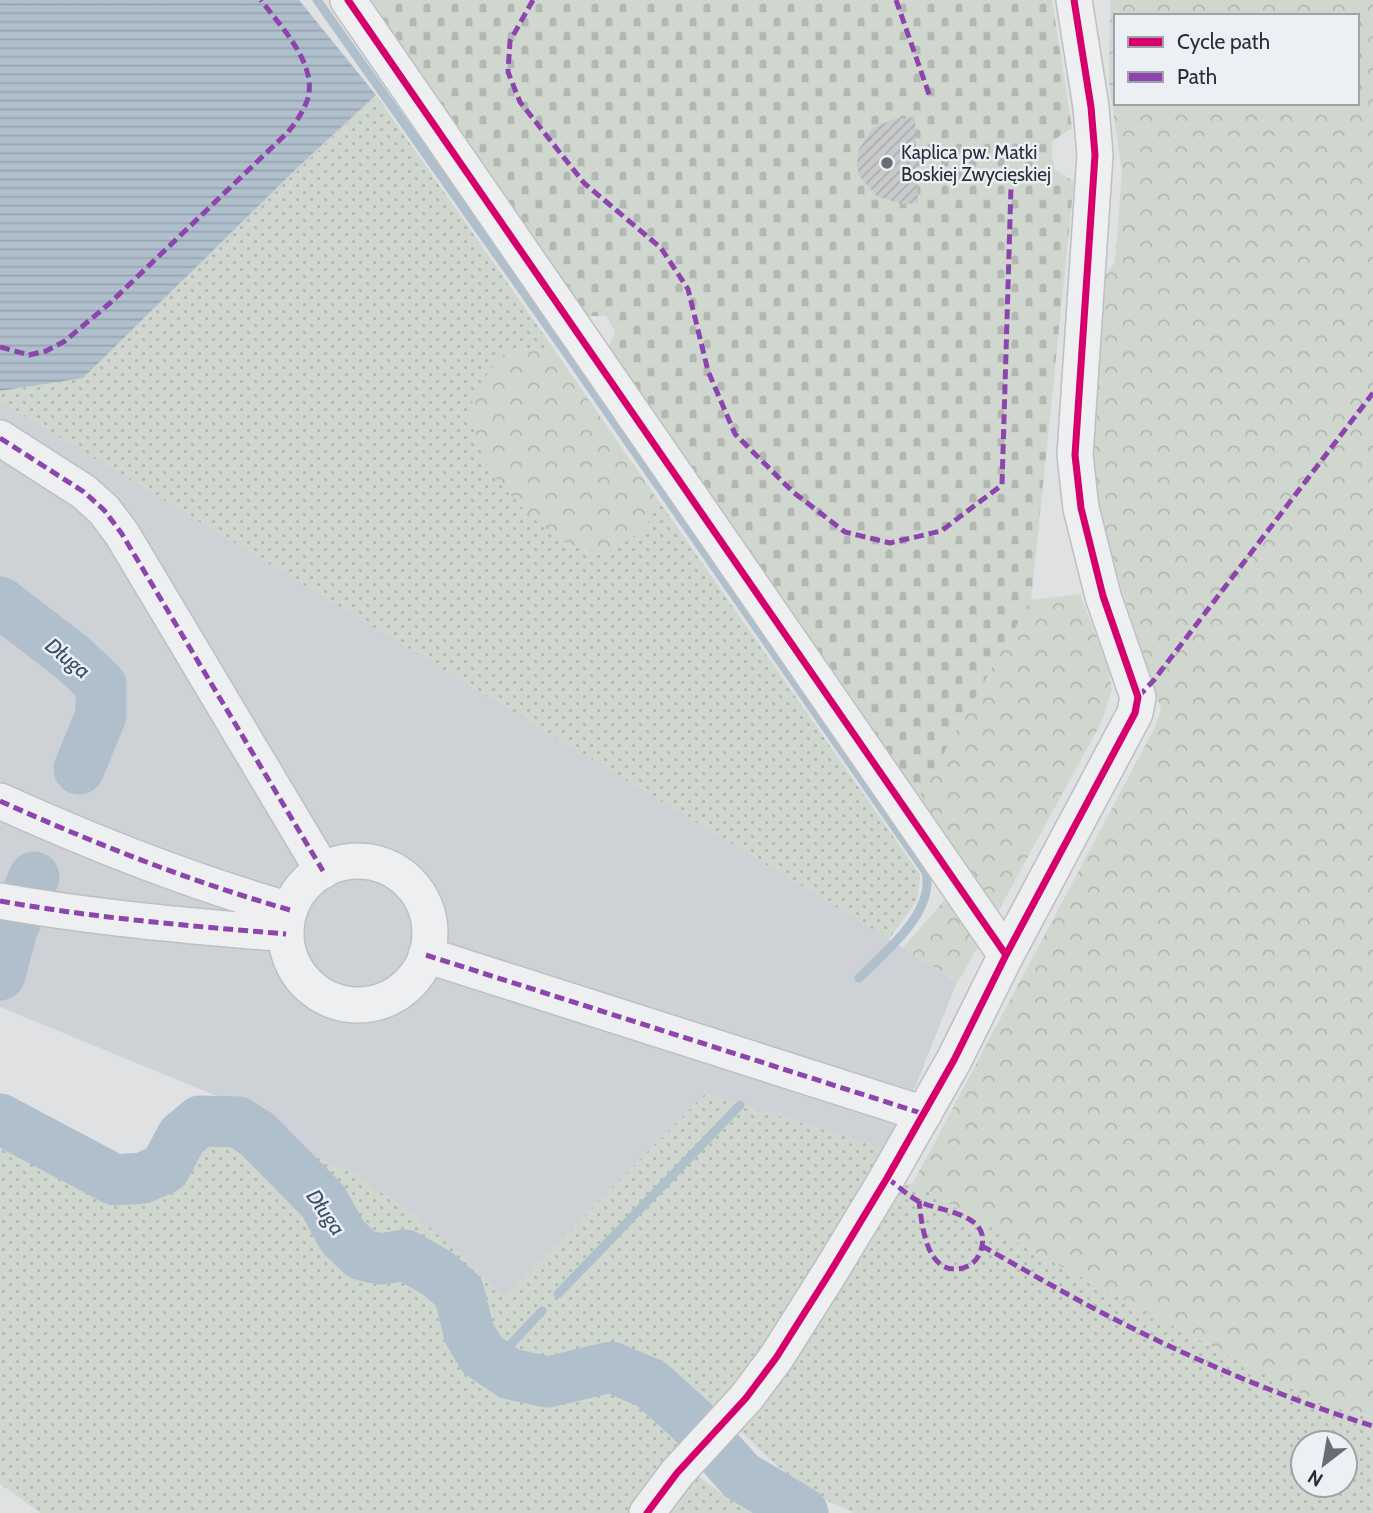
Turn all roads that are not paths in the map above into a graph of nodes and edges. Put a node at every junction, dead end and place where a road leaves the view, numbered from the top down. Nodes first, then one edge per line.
1 (348, 0) edge
2 (1074, 0) edge
3 (0, 438) edge
4 (0, 801) edge
5 (323, 871) junction
6 (0, 901) edge
7 (288, 921) junction
8 (426, 955) junction
9 (1006, 955) junction
10 (924, 1114) junction
11 (647, 1513) edge

1 - 9 street
2 - 9 street
3 - 5 street
4 - 7 street
5 - 7 street
5 - 8 street
6 - 7 street
7 - 8 street
8 - 10 street
9 - 10 street
10 - 11 street

